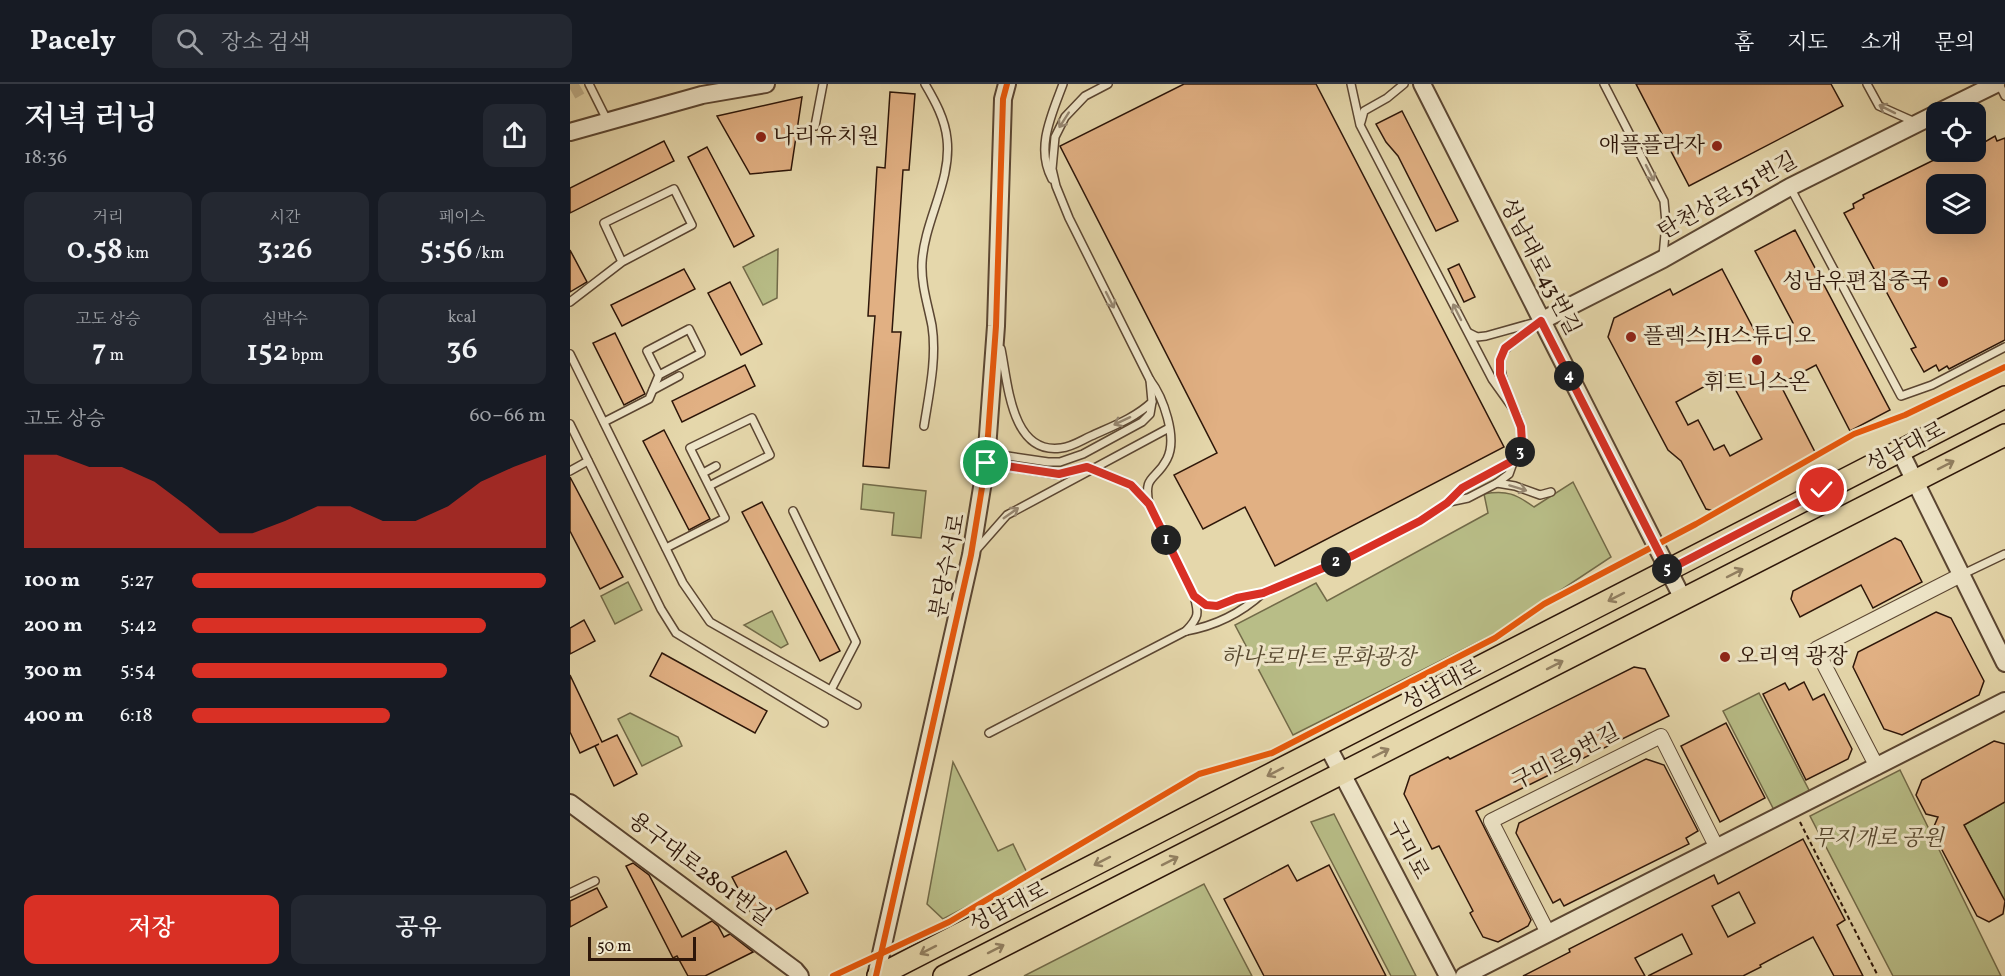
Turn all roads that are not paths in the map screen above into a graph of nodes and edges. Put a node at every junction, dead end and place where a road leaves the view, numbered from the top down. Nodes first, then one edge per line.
1 (589, 84) edge
2 (766, 84) edge
3 (823, 84) edge
4 (925, 84) edge
5 (1063, 84) edge
6 (1108, 84) edge
7 (1404, 84) edge
8 (1422, 84) edge
9 (1604, 84) edge
10 (1867, 84) edge
11 (1997, 84) edge
12 (1352, 85) edge
13 (1003, 89) edge
14 (2005, 96) edge
15 (1960, 102) edge
16 (1926, 119) edge
17 (608, 122) junction
18 (1917, 123) junction
19 (1360, 125) junction
20 (815, 126) dead end
21 (570, 132) edge
22 (1056, 186) junction
23 (1790, 187) junction
24 (1663, 259) junction
25 (622, 262) junction
26 (570, 302) edge
27 (1541, 321) junction
28 (996, 326) junction
29 (1468, 332) junction
30 (2005, 347) edge
31 (570, 354) edge
32 (659, 375) junction
33 (679, 376) dead end
34 (1150, 380) junction
35 (653, 390) junction
36 (2005, 397) edge
37 (1152, 402) junction
38 (1517, 414) junction
39 (604, 422) junction
40 (570, 424) edge
41 (924, 426) dead end
42 (1169, 428) junction
43 (2005, 435) edge
44 (1900, 451) junction
45 (987, 458) junction
46 (1514, 460) junction
47 (588, 461) junction
48 (716, 466) dead end
49 (1095, 469) junction
50 (570, 471) edge
51 (703, 473) junction
52 (1914, 481) junction
53 (1497, 483) junction
54 (709, 486) junction
55 (1551, 492) dead end
56 (1447, 503) junction
57 (1149, 504) junction
58 (793, 511) dead end
59 (666, 548) junction
60 (2005, 554) edge
61 (971, 555) junction
62 (1668, 570) junction
63 (1960, 575) junction
64 (1263, 593) junction
65 (1194, 596) junction
66 (1683, 599) junction
67 (1186, 632) junction
68 (2005, 663) edge
69 (831, 690) junction
70 (2005, 701) edge
71 (857, 705) dead end
72 (824, 723) dead end
73 (989, 733) dead end
74 (1327, 745) junction
75 (1877, 766) junction
76 (1341, 773) junction
77 (570, 803) edge
78 (1717, 848) junction
79 (595, 881) dead end
80 (570, 893) edge
81 (1548, 933) junction
82 (800, 976) edge
83 (877, 976) edge
84 (944, 976) edge
85 (1448, 976) edge
86 (1464, 976) edge

1 - 17 lane
2 - 17 street
3 - 20 lane
4 - 41 lane
5 - 22 lane
6 -> 22 lane
7 - 19 lane
8 - 27 street, 성남대로43번길
9 -> 24 lane
18 -> 10 lane
11 - 14 lane
11 - 15 street, 탄천상로151번길
12 - 19 lane
13 - 28 street, 분당수서로
16 - 18 street, 탄천상로151번길
17 - 21 street
18 - 23 street, 탄천상로151번길
29 -> 19 lane
22 -> 34 lane
23 - 24 street, 탄천상로151번길
23 - 30 lane
24 - 27 street, 탄천상로151번길
25 - 25 lane
25 - 26 lane
27 - 29 lane
27 - 38 lane
27 - 62 street, 성남대로43번길
37 -> 28 lane
28 - 45 street, 분당수서로
29 - 38 lane
31 - 39 lane
32 - 32 lane
32 - 35 lane
33 - 35 lane
34 - 37 lane
34 - 42 lane
35 - 39 lane
36 - 44 main road, 성남대로
37 - 45 lane
38 - 46 lane
39 - 59 lane
40 - 47 lane
42 - 49 lane
42 - 57 lane
52 -> 43 main road, 성남대로
44 - 52 street
44 - 62 main road, 성남대로
45 - 49 lane
45 - 61 street, 분당수서로
46 - 53 lane
46 - 56 lane
47 - 50 lane
47 - 72 lane
48 - 51 lane
49 - 57 lane
61 -> 49 lane
51 - 54 lane
51 - 54 lane
52 - 63 street
66 -> 52 main road, 성남대로
53 -> 55 lane
53 - 56 lane
54 - 59 lane
56 - 64 lane
57 - 65 lane
58 - 69 lane
59 - 69 lane
60 - 63 lane
61 - 83 street, 분당수서로
62 - 66 street, 성남대로43번길
62 -> 74 main road, 성남대로
63 - 68 street
63 - 75 street
64 - 65 lane
64 - 67 lane
65 - 67 lane
76 -> 66 main road, 성남대로
67 - 73 lane
69 - 71 lane
70 - 75 street
74 - 76 street, 구미로
74 -> 83 main road, 성남대로
75 - 78 street
84 -> 76 main road, 성남대로
76 - 85 street, 구미로
77 - 82 street, 용구대로2801번길
78 - 81 street
78 - 81 street, 구미로9번길
79 - 80 lane
81 - 86 street

